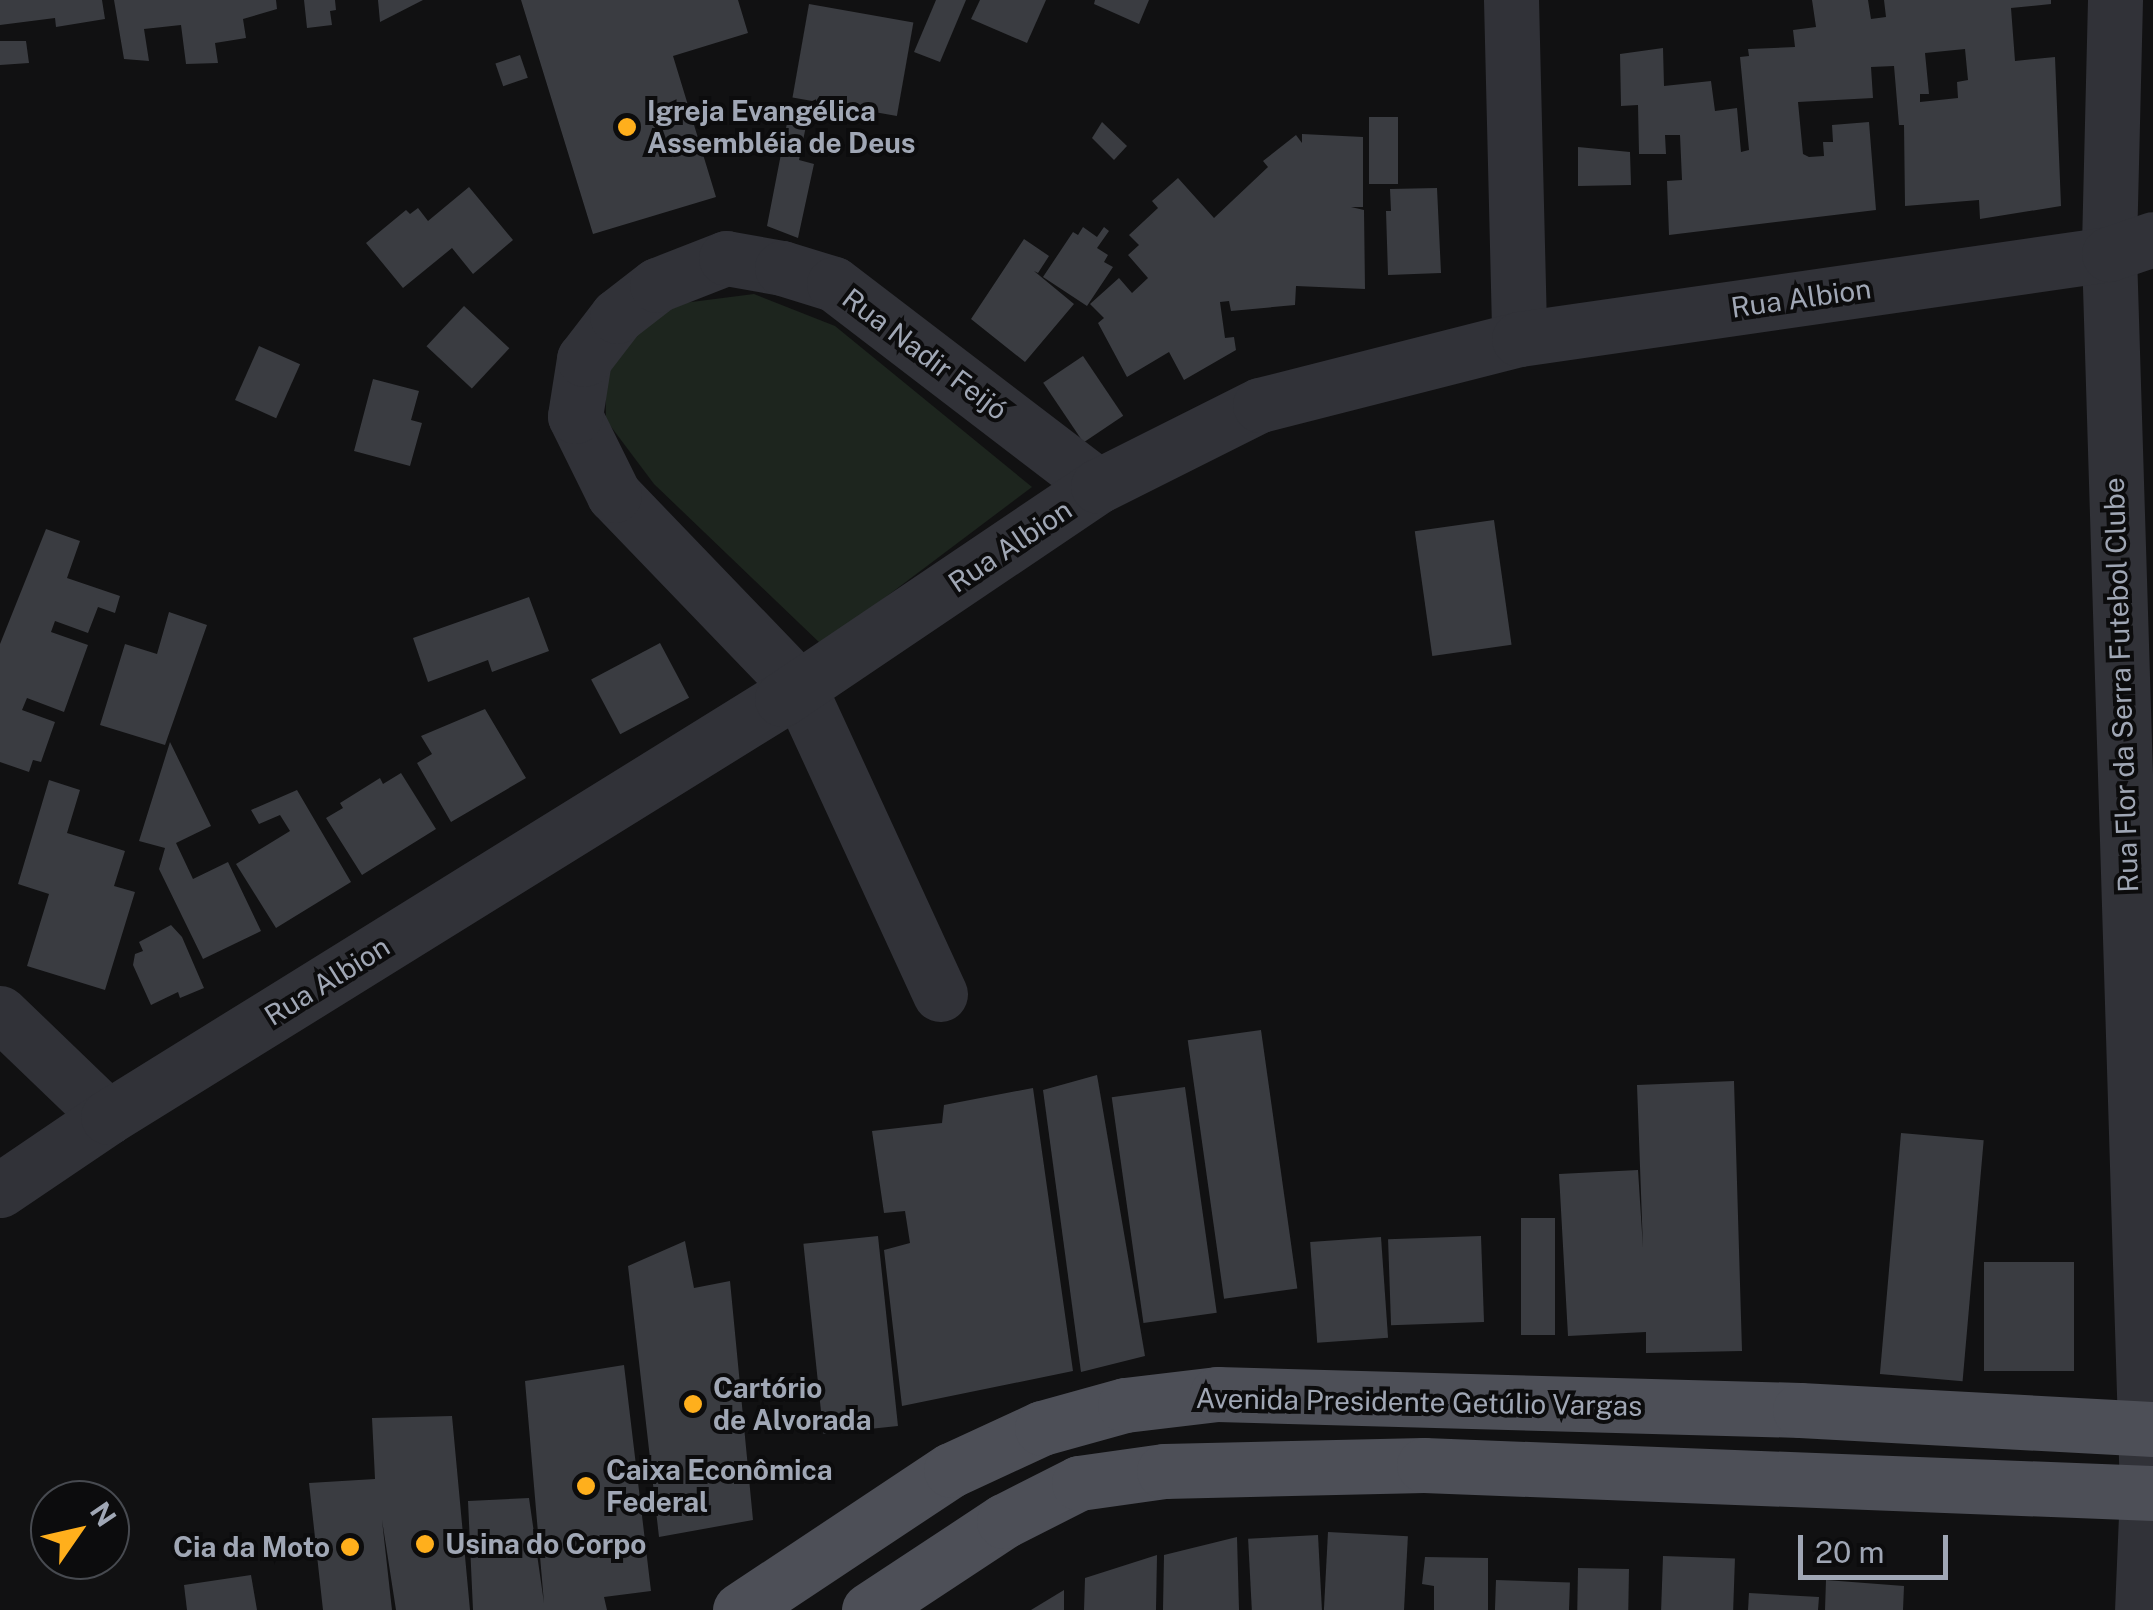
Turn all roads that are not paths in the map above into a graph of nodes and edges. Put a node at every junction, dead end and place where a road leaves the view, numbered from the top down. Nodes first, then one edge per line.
1 (1510, 0) edge
2 (2115, 0) edge
3 (2131, 247) edge
4 (1519, 339) junction
5 (1098, 486) junction
6 (799, 687) junction
7 (2137, 690) edge
8 (940, 994) dead end
9 (0, 1013) edge
10 (108, 1116) junction
11 (0, 1190) edge
12 (2148, 1429) edge
13 (2150, 1493) edge
14 (740, 1610) edge
15 (869, 1610) edge
16 (2142, 1610) edge

1 - 4 street
2 - 3 street, Rua Flor da Serra Futebol Clube
3 - 4 street, Rua Albion
3 - 7 street, Rua Flor da Serra Futebol Clube
4 - 5 street, Rua Albion
5 - 6 street, Rua Albion
5 - 6 street, Rua Nadir Feijó
6 - 8 street, Rua Nadir Feijó
6 - 10 street, Rua Albion
7 - 12 street, Rua Flor da Serra Futebol Clube
9 - 10 street
10 - 11 street, Rua Albion
12 - 13 street, Rua Flor da Serra Futebol Clube
12 - 14 main road, Avenida Presidente Getúlio Vargas
13 - 15 main road
13 - 16 street, Rua Flor da Serra Futebol Clube

